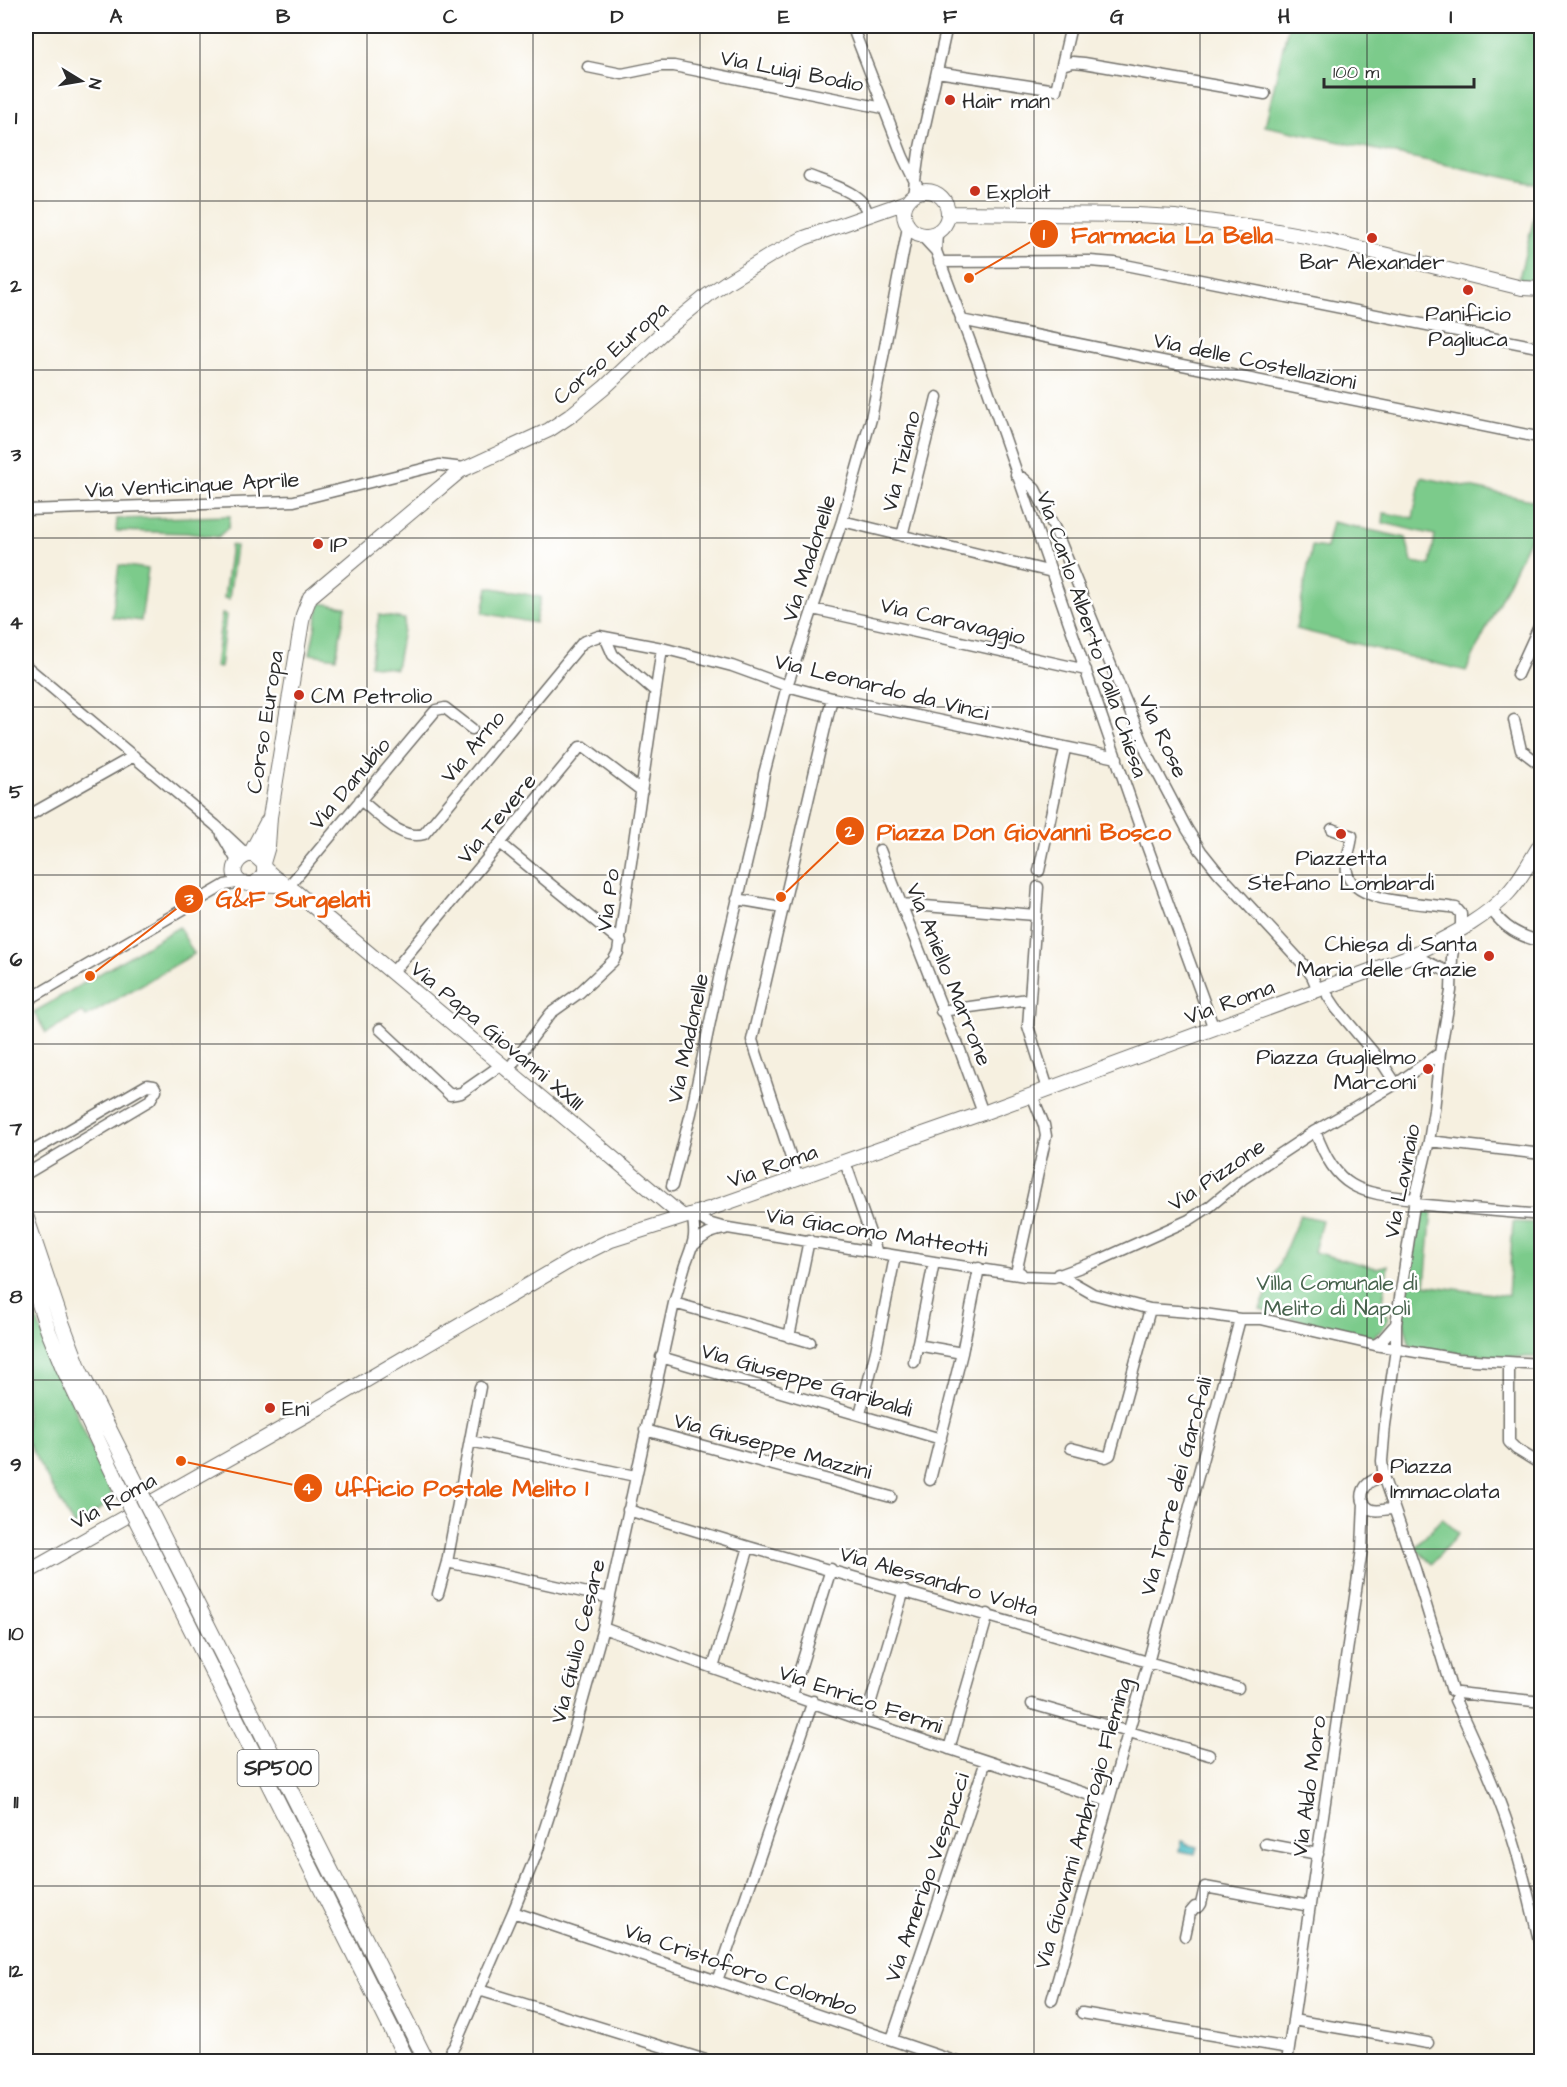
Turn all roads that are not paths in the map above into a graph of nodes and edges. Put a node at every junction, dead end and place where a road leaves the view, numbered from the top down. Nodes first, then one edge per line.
1 (852, 26) edge
2 (947, 26) edge
3 (1071, 26) edge
4 (1062, 65) junction
5 (588, 68) dead end
6 (937, 72) junction
7 (1264, 94) dead end
8 (883, 108) junction
9 (809, 176) dead end
10 (913, 193) junction
11 (867, 214) junction
12 (948, 221) junction
13 (908, 227) junction
14 (922, 236) junction
15 (938, 257) junction
16 (1522, 288) junction
17 (1542, 289) edge
18 (1542, 300) edge
19 (961, 320) junction
20 (1542, 348) edge
21 (937, 397) dead end
22 (1542, 438) edge
23 (429, 467) junction
24 (455, 470) junction
25 (1016, 475) junction
26 (435, 492) junction
27 (26, 510) edge
28 (842, 521) junction
29 (902, 536) junction
30 (1052, 572) junction
31 (813, 609) junction
32 (1542, 620) edge
33 (605, 637) junction
34 (662, 648) junction
35 (26, 666) edge
36 (1086, 670) junction
37 (1516, 675) dead end
38 (787, 686) junction
39 (656, 691) junction
40 (832, 698) junction
41 (1514, 720) dead end
42 (472, 729) dead end
43 (1065, 749) junction
44 (134, 756) junction
45 (1117, 758) junction
46 (1542, 766) edge
47 (642, 791) junction
48 (360, 800) junction
49 (26, 817) edge
50 (270, 817) junction
51 (1332, 829) dead end
52 (1542, 842) edge
53 (500, 843) junction
54 (880, 850) dead end
55 (242, 859) junction
56 (264, 865) junction
57 (1039, 871) dead end
58 (248, 883) junction
59 (225, 885) junction
60 (288, 886) junction
61 (1038, 887) dead end
62 (737, 898) junction
63 (901, 904) junction
64 (782, 907) junction
65 (1491, 909) junction
66 (1035, 915) junction
67 (1459, 930) junction
68 (621, 942) junction
69 (1542, 942) edge
70 (1413, 955) junction
71 (392, 973) junction
72 (1452, 974) junction
73 (1323, 993) junction
74 (1028, 999) junction
75 (26, 1001) edge
76 (941, 1011) junction
77 (380, 1029) dead end
78 (1214, 1029) junction
79 (1440, 1053) junction
80 (504, 1068) junction
81 (1396, 1084) junction
82 (1048, 1089) junction
83 (1032, 1095) junction
84 (983, 1113) junction
85 (1315, 1131) junction
86 (1429, 1141) junction
87 (1542, 1154) edge
88 (26, 1155) edge
89 (845, 1162) junction
90 (26, 1174) edge
91 (798, 1179) junction
92 (672, 1186) dead end
93 (1415, 1201) junction
94 (709, 1209) junction
95 (687, 1215) junction
96 (1542, 1215) edge
97 (26, 1217) edge
98 (708, 1224) junction
99 (731, 1228) junction
100 (809, 1240) junction
101 (693, 1246) junction
102 (877, 1253) junction
103 (895, 1257) junction
104 (32, 1261) edge
105 (934, 1263) junction
106 (979, 1268) junction
107 (1016, 1273) junction
108 (1061, 1275) junction
109 (674, 1303) junction
110 (1150, 1309) junction
111 (1240, 1319) junction
112 (1396, 1324) junction
113 (789, 1337) junction
114 (810, 1342) dead end
115 (917, 1345) junction
116 (1375, 1345) junction
117 (1396, 1349) junction
118 (962, 1353) junction
119 (662, 1357) junction
120 (914, 1362) dead end
121 (1509, 1363) junction
122 (1542, 1364) edge
123 (480, 1387) dead end
124 (860, 1414) junction
125 (645, 1430) junction
126 (941, 1438) junction
127 (470, 1441) junction
128 (1071, 1448) dead end
129 (1383, 1450) junction
130 (1542, 1465) edge
131 (635, 1476) junction
132 (1371, 1479) junction
133 (1384, 1479) junction
134 (930, 1480) dead end
135 (891, 1497) dead end
136 (1390, 1506) junction
137 (1365, 1509) junction
138 (628, 1510) junction
139 (749, 1546) junction
140 (447, 1562) junction
141 (831, 1569) junction
142 (26, 1573) edge
143 (904, 1590) junction
144 (438, 1594) dead end
145 (610, 1598) junction
146 (988, 1614) junction
147 (603, 1628) junction
148 (1148, 1663) junction
149 (713, 1668) junction
150 (1238, 1688) dead end
151 (792, 1695) junction
152 (1458, 1696) junction
153 (813, 1701) junction
154 (1542, 1702) edge
155 (1032, 1704) dead end
156 (865, 1721) junction
157 (1128, 1732) junction
158 (949, 1749) junction
159 (1209, 1755) dead end
160 (986, 1761) junction
161 (1108, 1801) junction
162 (1265, 1844) dead end
163 (1318, 1854) junction
164 (1310, 1906) junction
165 (513, 1912) junction
166 (1185, 1936) dead end
167 (1542, 1953) edge
168 (717, 1981) junction
169 (479, 1990) junction
170 (1053, 1997) dead end
171 (1082, 2013) dead end
172 (1293, 2020) junction
173 (892, 2040) junction
174 (1428, 2043) dead end
175 (1289, 2048) junction
176 (408, 2061) edge
177 (427, 2061) edge
178 (444, 2061) edge
179 (712, 2061) edge
180 (957, 2061) edge
181 (1287, 2061) edge

1 - 8 street
2 - 6 street
3 - 4 street
4 - 6 street
4 - 7 street
5 - 8 street, Via Luigi Bodio
6 - 10 street
8 - 10 street
9 - 11 street
10 - 11 main road, Corso Europa
10 - 12 main road
10 - 13 main road
11 - 13 main road
11 - 24 main road, Corso Europa
12 - 14 main road
12 - 15 street, Via Carlo Alberto Dalla Chiesa
12 - 16 main road
13 - 14 main road
13 - 28 street, Via Madonelle
14 - 15 street, Via Carlo Alberto Dalla Chiesa
15 - 19 street, Via Carlo Alberto Dalla Chiesa
15 - 20 street
16 - 17 main road
16 - 18 main road
19 - 22 street, Via delle Costellazioni
19 - 25 street, Via Carlo Alberto Dalla Chiesa
21 - 29 street, Via Tiziano
23 - 24 street
23 - 26 street
23 - 27 street, Via Venticinque Aprile
24 - 26 main road, Corso Europa
25 - 30 street, Via Carlo Alberto Dalla Chiesa
25 - 73 street, Via Rose
26 - 50 main road, Corso Europa
28 - 29 street
28 - 31 street, Via Madonelle
29 - 30 street
30 - 36 street, Via Carlo Alberto Dalla Chiesa
31 - 36 street, Via Caravaggio
31 - 38 street, Via Madonelle
32 - 37 street
33 - 34 street, Via Leonardo da Vinci
33 - 39 street
33 - 48 street, Via Arno
34 - 38 street, Via Leonardo da Vinci
34 - 39 street, Via Po
35 - 44 street
36 - 45 street, Via Carlo Alberto Dalla Chiesa
38 - 40 street, Via Leonardo da Vinci
38 - 62 street, Via Madonelle
39 - 47 street, Via Po
40 - 43 street, Via Leonardo da Vinci
40 - 64 street
41 - 46 street
42 - 48 street, Via Danubio
43 - 45 street, Via Leonardo da Vinci
43 - 57 street
44 - 49 street
44 - 55 street
45 - 78 street, Via Carlo Alberto Dalla Chiesa
47 - 53 street, Via Tevere
47 - 68 street, Via Po
48 - 60 street, Via Danubio
50 - 55 main road, Corso Europa
50 - 56 main road, Corso Europa
51 - 67 street
52 - 65 main road, Via Roma
53 - 68 street
53 - 71 street, Via Tevere
54 - 63 street, Via Aniello Marrone
55 - 56 main road
55 - 58 main road
55 - 59 street, Corso Europa
56 - 58 main road
56 - 60 main road, Via Papa Giovanni XXIII
58 - 59 street
58 - 60 main road
59 - 75 street
60 - 71 main road, Via Papa Giovanni XXIII
61 - 66 street
62 - 64 street
62 - 92 street, Via Madonelle
63 - 66 street
63 - 76 street, Via Aniello Marrone
64 - 91 street
65 - 67 main road, Via Roma
65 - 69 street
66 - 74 street
67 - 70 main road, Via Roma
67 - 72 street, Via Lavinaio
68 - 80 street, Via Po
70 - 72 street
70 - 73 main road, Via Roma
71 - 80 main road, Via Papa Giovanni XXIII
72 - 79 street, Via Lavinaio
73 - 78 main road, Via Roma
73 - 81 street, Via Rose
74 - 76 street
74 - 82 street
76 - 84 street, Via Aniello Marrone
77 - 80 street, Via Po
78 - 82 main road, Via Roma
79 - 81 street
79 - 86 street, Via Lavinaio
80 - 95 main road, Via Papa Giovanni XXIII
81 - 85 street, Via Pizzone
82 - 83 main road, Via Roma
83 - 84 main road, Via Roma
83 - 107 street
84 - 89 main road, Via Roma
85 - 93 street
85 - 108 street, Via Pizzone
86 - 87 street
86 - 93 street, Via Lavinaio
88 - 90 street
89 - 91 main road, Via Roma
89 - 102 street
91 - 94 main road, Via Roma
93 - 96 street
93 - 112 street, Via Lavinaio
94 - 95 main road, Via Roma
94 - 98 street
95 - 98 street, Via Giacomo Matteotti
95 - 101 street, Via Giulio Cesare
95 - 142 main road, Via Roma
97 - 104 highway, SP500
98 - 99 street, Via Giacomo Matteotti
99 - 100 street, Via Giacomo Matteotti
99 - 101 street, Via Giacomo Matteotti
100 - 102 street, Via Giacomo Matteotti
100 - 113 street
101 - 109 street, Via Giulio Cesare
102 - 103 street, Via Giacomo Matteotti
103 - 105 street, Via Giacomo Matteotti
103 - 124 street
104 - 176 highway, SP500, bridge
104 - 177 highway, SP500, bridge
105 - 106 street, Via Giacomo Matteotti
105 - 115 street
106 - 107 street, Via Giacomo Matteotti
106 - 118 street
107 - 108 street, Via Giacomo Matteotti
108 - 110 street
109 - 113 street
109 - 119 street, Via Giulio Cesare
110 - 111 street
110 - 128 street
111 - 116 street
111 - 148 street, Via Torre dei Garofali
112 - 116 street
112 - 117 street, Via Lavinaio
113 - 114 street
115 - 118 street
115 - 120 street
116 - 117 street
117 - 121 street
117 - 129 street
118 - 126 street
119 - 124 street, Via Giuseppe Garibaldi
119 - 125 street, Via Giulio Cesare
121 - 122 street
121 - 130 street
123 - 127 street
124 - 126 street, Via Giuseppe Garibaldi
125 - 131 street, Via Giulio Cesare
125 - 135 street, Via Giuseppe Mazzini
126 - 134 street
127 - 131 street
127 - 140 street
129 - 132 street
129 - 133 street
131 - 138 street, Via Giulio Cesare
132 - 133 street
132 - 137 street
133 - 136 street
136 - 137 street
136 - 152 street
137 - 163 street, Via Aldo Moro
138 - 139 street, Via Alessandro Volta
138 - 145 street, Via Giulio Cesare
139 - 141 street, Via Alessandro Volta
139 - 149 street
140 - 144 street
140 - 145 street
141 - 143 street, Via Alessandro Volta
141 - 151 street
143 - 146 street, Via Alessandro Volta
143 - 156 street
145 - 147 street, Via Giulio Cesare
146 - 148 street, Via Alessandro Volta
146 - 158 street
147 - 149 street, Via Enrico Fermi
147 - 165 street, Via Giulio Cesare
148 - 150 street, Via Alessandro Volta
148 - 157 street, Via Giovanni Ambrogio Fleming
149 - 151 street, Via Enrico Fermi
151 - 153 street, Via Enrico Fermi
152 - 154 street
152 - 167 street
153 - 156 street, Via Enrico Fermi
153 - 168 street
155 - 157 street
156 - 158 street, Via Enrico Fermi
157 - 159 street
157 - 161 street, Via Giovanni Ambrogio Fleming
158 - 160 street, Via Enrico Fermi
160 - 161 street, Via Enrico Fermi
160 - 173 street, Via Amerigo Vespucci
161 - 170 street, Via Giovanni Ambrogio Fleming
162 - 163 street
163 - 164 street, Via Aldo Moro
164 - 166 street
164 - 172 street, Via Aldo Moro
165 - 168 street, Via Cristoforo Colombo
165 - 169 street, Via Giulio Cesare
168 - 173 street, Via Cristoforo Colombo
169 - 178 street, Via Giulio Cesare
169 - 179 street
171 - 175 street
172 - 174 street
172 - 175 street, Via Aldo Moro
173 - 180 street, Via Cristoforo Colombo
175 - 181 street, Via Aldo Moro

